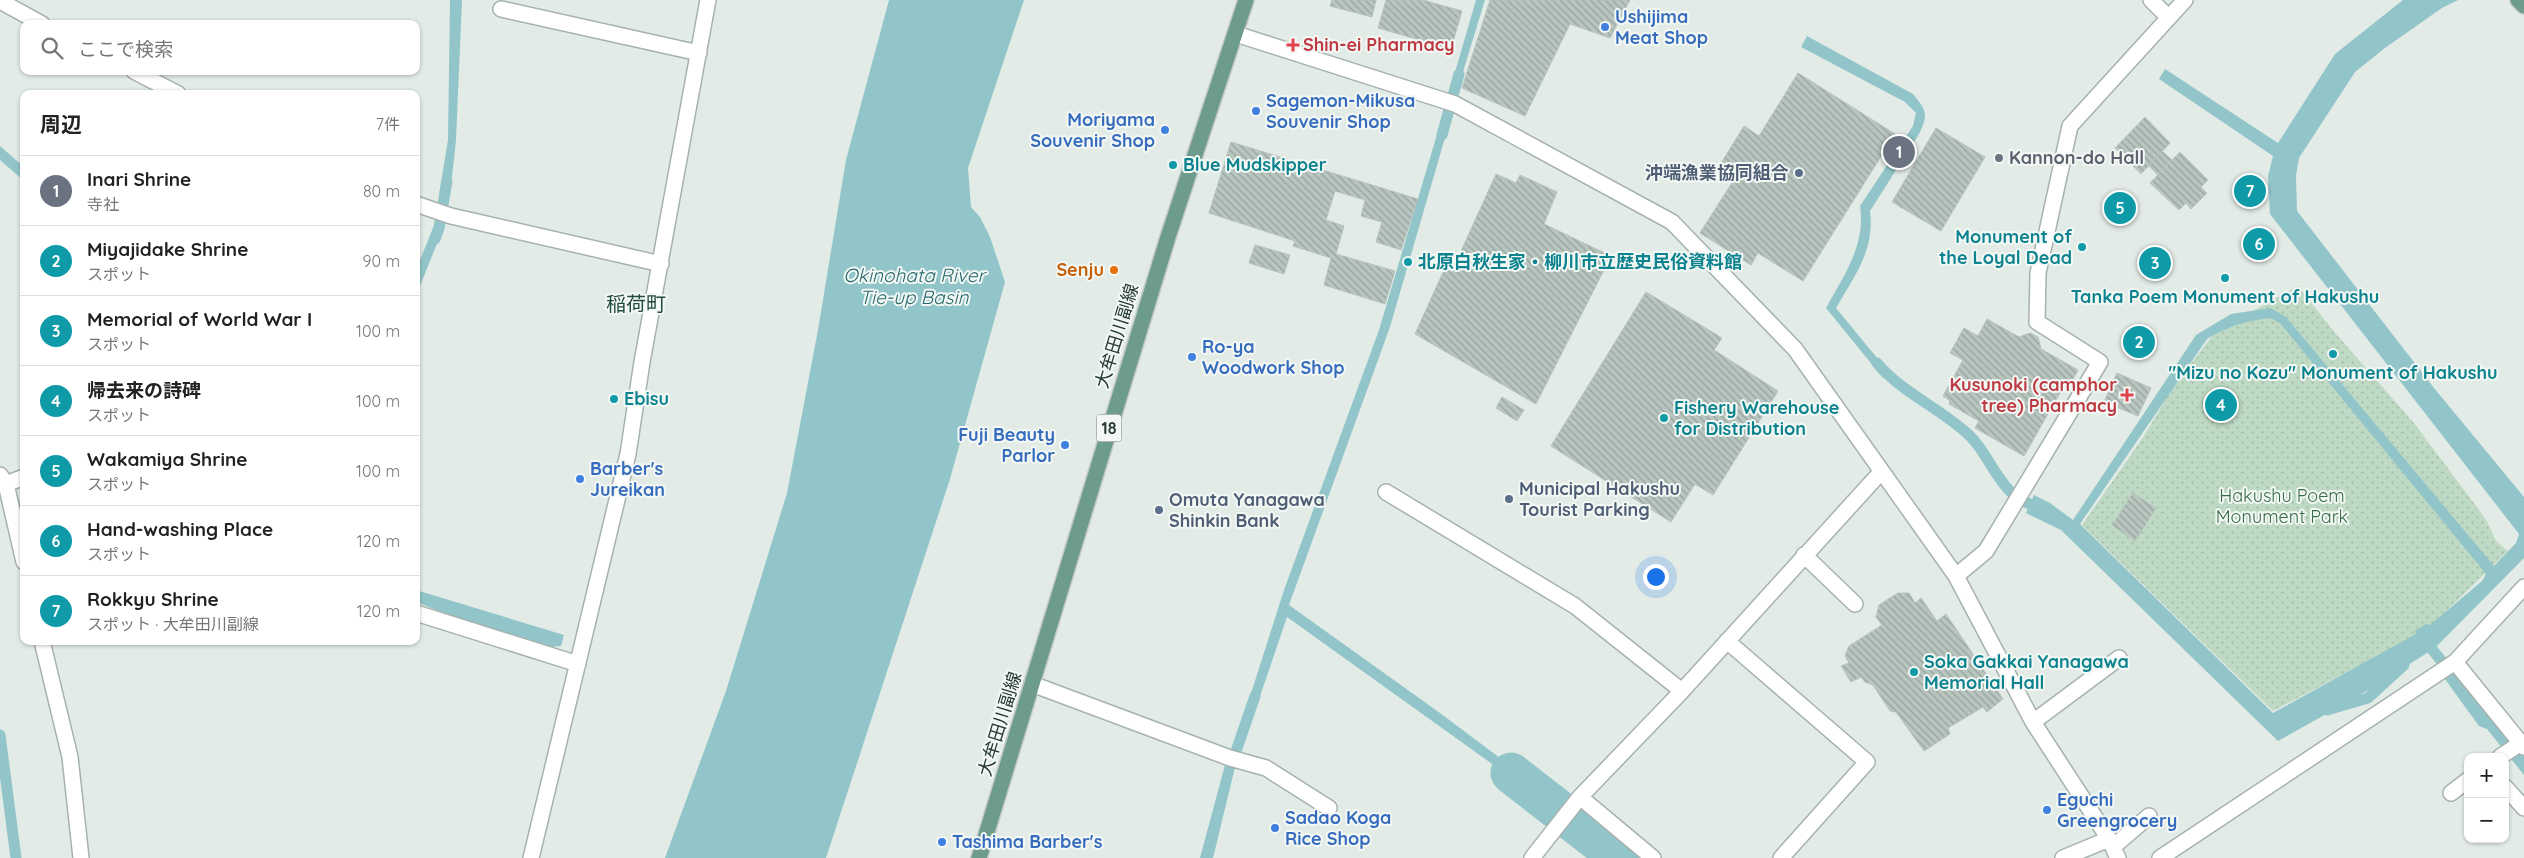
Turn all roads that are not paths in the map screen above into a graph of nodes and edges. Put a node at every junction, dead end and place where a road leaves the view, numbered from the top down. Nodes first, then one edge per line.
1 (708, 0) edge
2 (1246, 0) edge
3 (2151, 0) edge
4 (2185, 0) edge
5 (2518, 0) edge
6 (0, 1) edge
7 (2524, 6) edge
8 (501, 9) dead end
9 (2168, 17) junction
10 (35, 20) edge
11 (1236, 34) junction
12 (699, 54) junction
13 (142, 75) edge
14 (170, 90) edge
15 (420, 205) edge
16 (662, 264) junction
17 (1881, 472) junction
18 (20, 478) edge
19 (3, 480) edge
20 (1386, 492) dead end
21 (20, 546) edge
22 (1804, 555) junction
23 (1956, 576) junction
24 (2524, 587) edge
25 (1855, 604) dead end
26 (420, 614) edge
27 (1727, 641) junction
28 (43, 645) edge
29 (2119, 658) dead end
30 (2454, 662) junction
31 (578, 664) junction
32 (1032, 684) junction
33 (1682, 691) junction
34 (2033, 722) junction
35 (2514, 749) edge
36 (2464, 783) edge
37 (2509, 791) edge
38 (2450, 792) dead end
39 (1328, 808) dead end
40 (1571, 808) junction
41 (2524, 808) edge
42 (2149, 816) dead end
43 (2114, 848) edge
44 (81, 858) edge
45 (531, 858) edge
46 (979, 858) edge
47 (1532, 858) edge
48 (1653, 858) edge
49 (1781, 858) edge
50 (2063, 858) edge
51 (2160, 858) edge

1 - 12 street
2 - 11 main road, 大牟田川副線 / 18
3 - 9 street
4 - 9 street
5 - 7 main road
6 - 10 street
8 - 12 street
9 - 23 street
11 - 17 street
11 - 32 main road, 大牟田川副線 / 18
12 - 16 street
13 - 14 street
15 - 16 street
16 - 31 street
17 - 22 street
17 - 23 street
18 - 19 street
19 - 21 street
20 - 33 street
22 - 25 street
22 - 27 street
23 - 34 street
24 - 30 street
26 - 31 street
27 - 33 street
27 - 49 street
28 - 44 street
29 - 34 street
30 - 35 street
30 - 51 street
31 - 45 street
32 - 39 street
32 - 46 main road, 大牟田川副線 / 18
33 - 40 street
34 - 43 street
36 - 38 street
37 - 41 street
40 - 47 street
40 - 48 street
42 - 43 street
43 - 50 street

